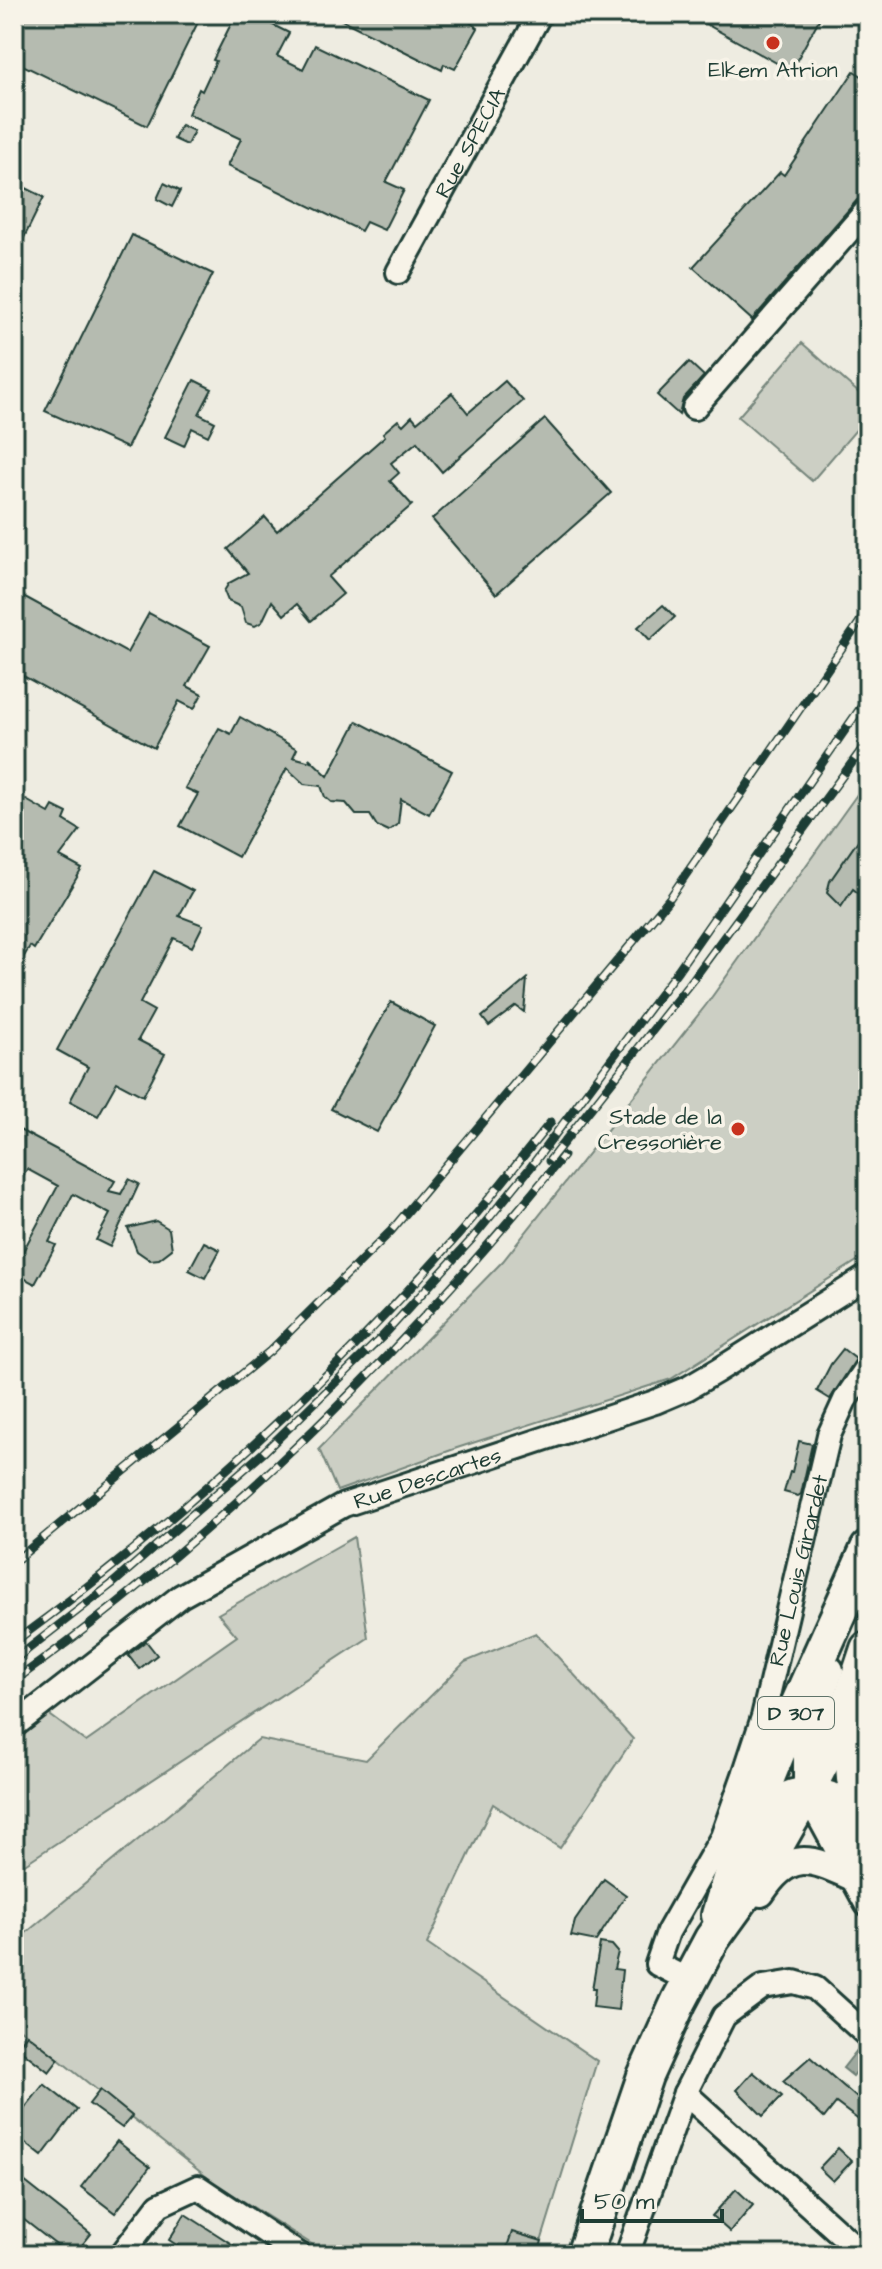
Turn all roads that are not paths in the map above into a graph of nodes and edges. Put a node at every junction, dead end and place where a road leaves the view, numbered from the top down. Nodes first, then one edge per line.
1 (540, 14) edge
2 (868, 209) edge
3 (398, 272) dead end
4 (694, 408) dead end
5 (868, 1276) edge
6 (868, 1366) edge
7 (864, 1560) edge
8 (868, 1649) edge
9 (846, 1715) junction
10 (14, 1726) edge
11 (807, 1791) junction
12 (868, 1834) edge
13 (868, 1852) edge
14 (855, 1878) junction
15 (729, 1879) junction
16 (868, 1903) edge
17 (712, 1939) junction
18 (690, 1981) junction
19 (868, 2036) edge
20 (685, 2093) junction
21 (121, 2255) edge
22 (300, 2255) edge
23 (584, 2255) edge
24 (627, 2255) edge
25 (864, 2255) edge

1 - 3 street, Rue SPECIA
2 - 4 street
5 - 10 street, Rue Descartes
6 - 18 street, Rue Louis Girardet
7 - 11 street
7 - 15 main road, D 307
8 - 9 main road, D 307
9 - 11 main road, D 307
9 - 12 street
11 - 13 street
11 - 14 street
11 - 15 street
11 - 17 main road, D 307
14 - 16 street
14 - 17 street
15 - 17 main road, D 307
17 - 18 main road, D 307
18 - 23 main road, D 307
19 - 20 street
20 - 24 street
20 - 25 street
21 - 22 street

